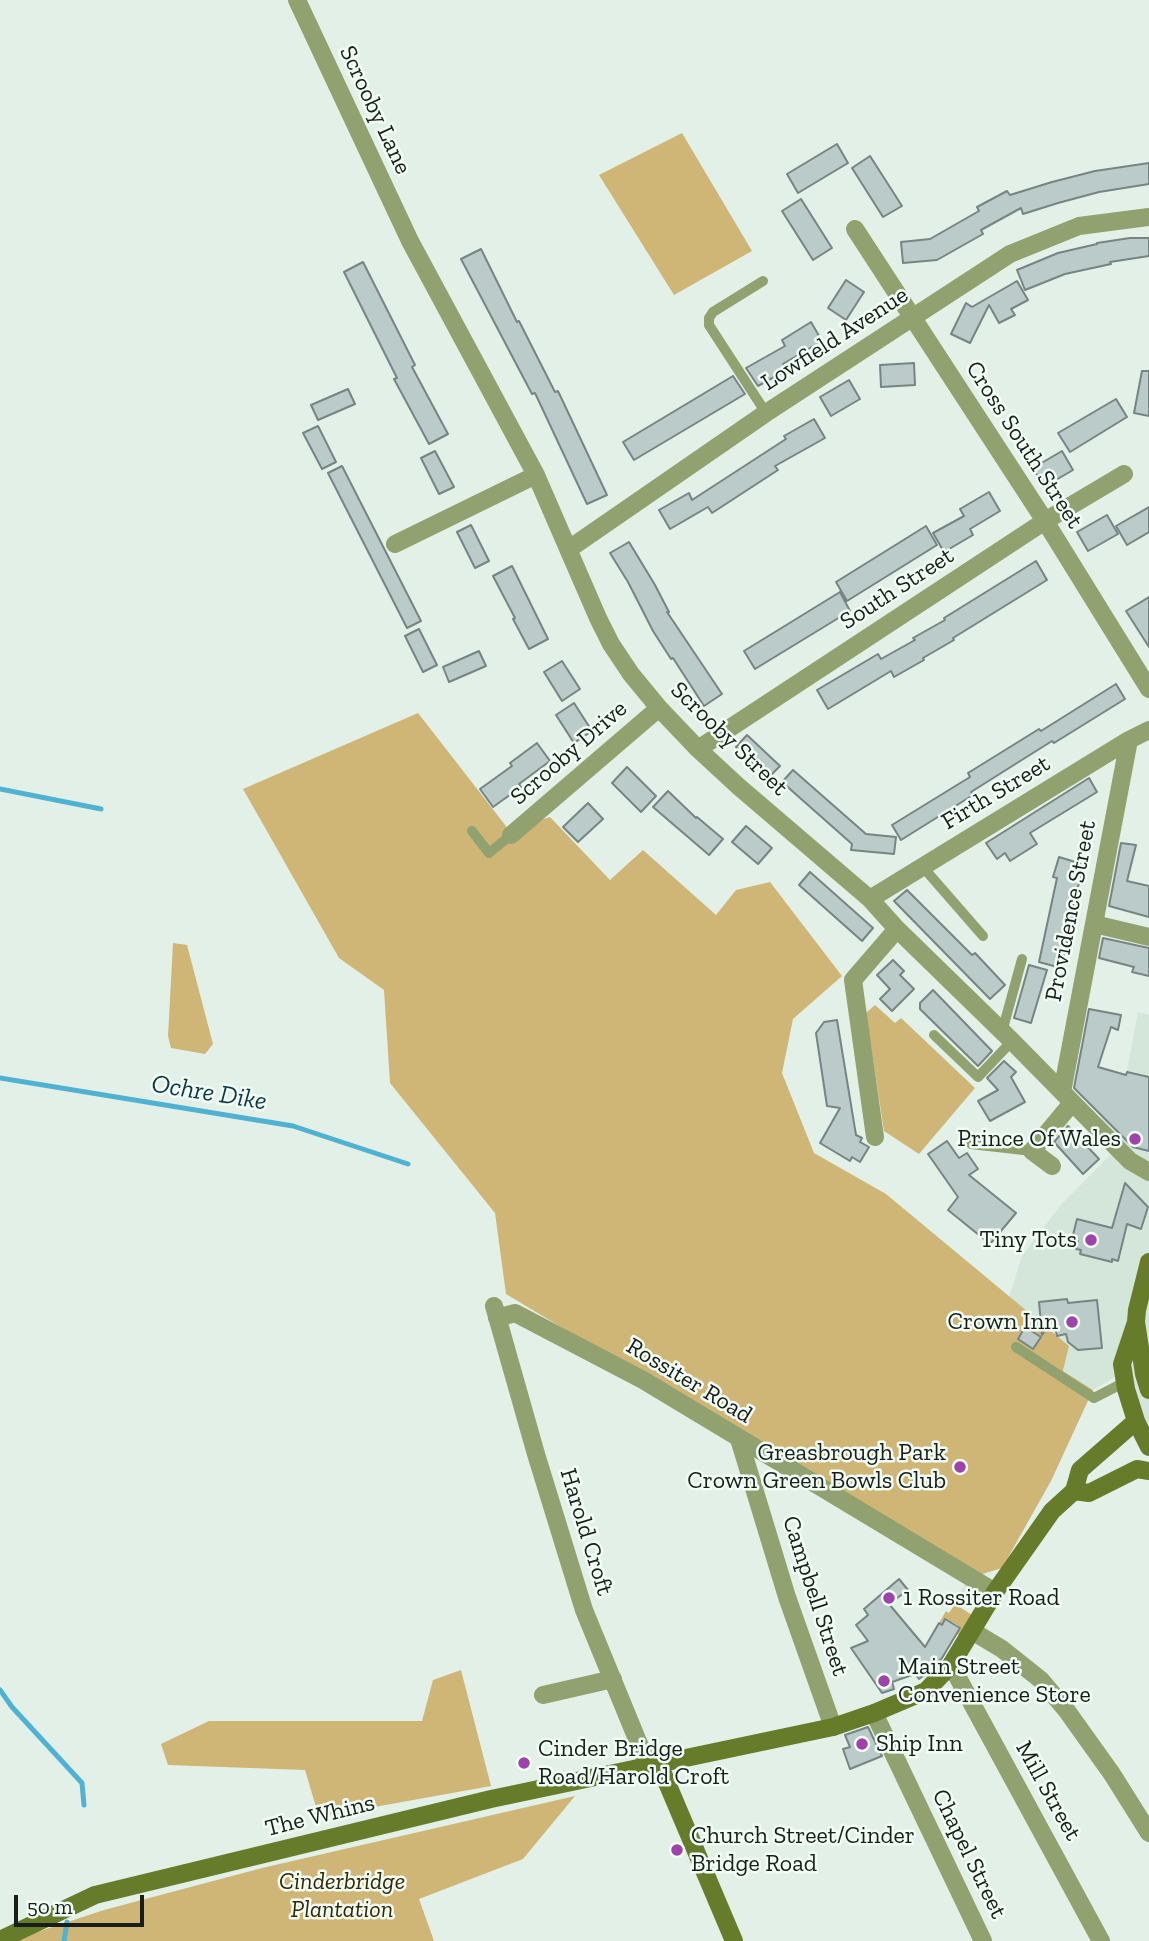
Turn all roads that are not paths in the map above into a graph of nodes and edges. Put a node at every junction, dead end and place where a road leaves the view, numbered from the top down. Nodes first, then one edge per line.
1 (297, 0) edge
2 (1149, 217) edge
3 (855, 229) dead end
4 (410, 241) joint
5 (763, 281) dead end
6 (912, 319) junction
7 (766, 413) junction
8 (536, 474) junction
9 (1124, 474) dead end
10 (1045, 521) junction
11 (395, 544) dead end
12 (569, 550) junction
13 (1149, 689) edge
14 (659, 708) junction
15 (1149, 730) edge
16 (1129, 740) junction
17 (698, 749) junction
18 (472, 831) dead end
19 (511, 835) joint
20 (922, 866) junction
21 (870, 899) junction
22 (1094, 924) junction
23 (897, 929) junction
24 (983, 936) dead end
25 (1149, 937) edge
26 (1021, 959) dead end
27 (934, 1035) dead end
28 (1007, 1036) junction
29 (1067, 1097) junction
30 (875, 1136) dead end
31 (971, 1144) dead end
32 (1032, 1151) junction
33 (1052, 1166) dead end
34 (1149, 1172) edge
35 (1149, 1262) edge
36 (496, 1312) joint
37 (1136, 1322) junction
38 (1016, 1347) dead end
39 (1125, 1382) junction
40 (1149, 1390) edge
41 (1143, 1425) edge
42 (739, 1439) junction
43 (1149, 1447) edge
44 (1149, 1454) edge
45 (1143, 1470) edge
46 (1074, 1490) junction
47 (995, 1592) junction
48 (972, 1632) junction
49 (951, 1665) junction
50 (613, 1679) junction
51 (543, 1695) dead end
52 (874, 1713) junction
53 (833, 1727) junction
54 (653, 1765) junction
55 (1149, 1833) edge
56 (0, 1940) edge
57 (734, 1941) edge
58 (983, 1941) edge
59 (1101, 1941) edge

1 - 4 street, Scrooby Lane
2 - 6 street, Lowfield Avenue
3 - 6 street, Cross South Street
4 - 8 street, Scrooby Street
5 - 7 lane
6 - 7 street, Lowfield Avenue
6 - 10 street, Cross South Street
7 - 12 street, Lowfield Avenue
8 - 11 street
8 - 12 street, Scrooby Street
9 - 10 street, South Street
10 - 13 street, Cross South Street
10 - 17 street, South Street
12 - 14 street, Scrooby Street
14 - 17 street, Scrooby Street
14 - 19 street, Scrooby Drive
15 - 16 street, Firth Street
16 - 20 street, Firth Street
16 - 22 street, Providence Street
17 - 21 street, Scrooby Street
18 - 19 lane
20 - 21 street, Firth Street
20 - 24 lane
21 - 23 street, Scrooby Street
22 - 25 street
22 - 29 street, Providence Street
23 - 28 street, Scrooby Street
23 - 30 street
26 - 28 lane
27 - 28 lane
28 - 29 street, Scrooby Street
29 - 32 street
29 - 34 street, Scrooby Street
31 - 32 lane
32 - 33 street
35 - 37 main road
36 - 42 street, Rossiter Road
36 - 50 street, Harold Croft
37 - 39 main road
37 - 40 main road
38 - 39 lane
39 - 41 main road
41 - 43 main road
41 - 46 main road, The Whins
42 - 47 street, Rossiter Road
42 - 53 street, Campbell Street
44 - 45 main road
45 - 46 main road
46 - 47 main road, The Whins
47 - 48 main road, The Whins
48 - 49 main road, The Whins
48 - 55 street
49 - 52 main road, The Whins
49 - 59 street, Mill Street
50 - 51 street
50 - 54 street, Harold Croft
52 - 53 main road, The Whins
52 - 58 street, Chapel Street
53 - 54 main road, The Whins
54 - 56 main road, The Whins
54 - 57 main road

